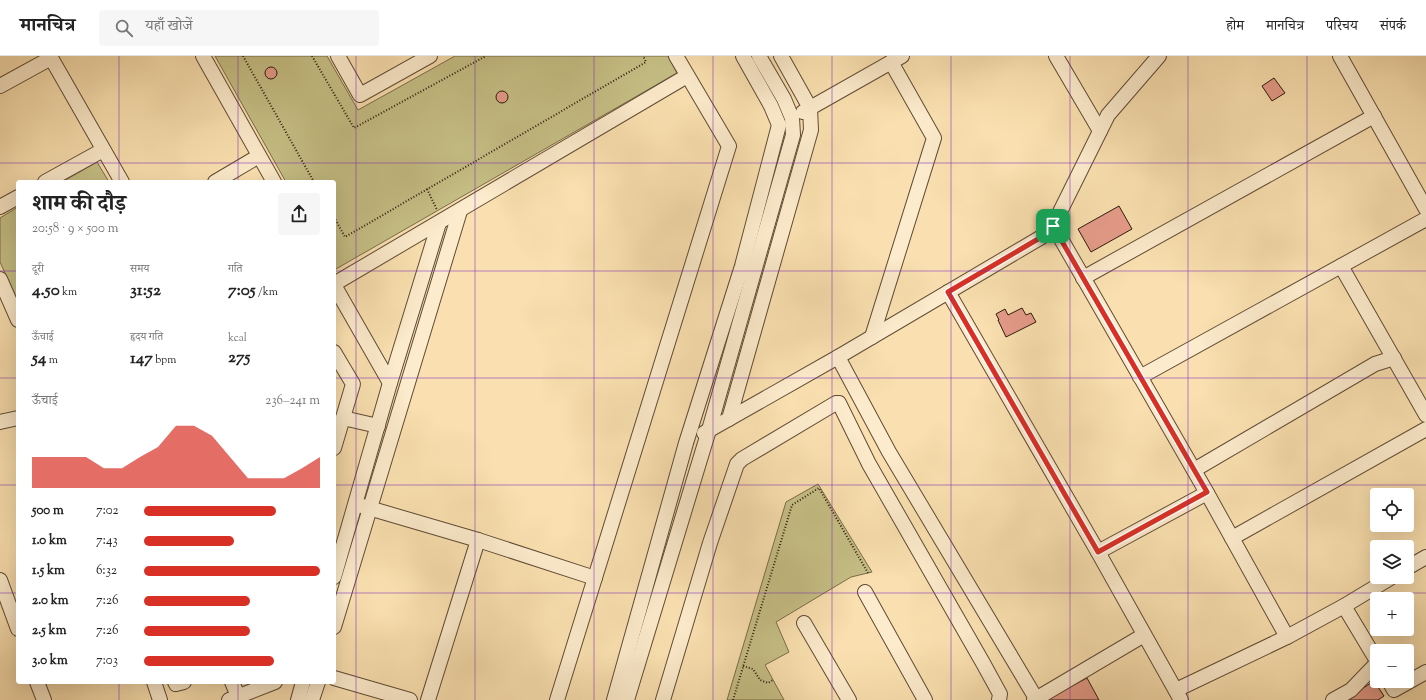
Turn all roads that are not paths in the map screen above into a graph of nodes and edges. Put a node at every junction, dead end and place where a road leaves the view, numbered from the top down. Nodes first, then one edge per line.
1 (203, 56) edge
2 (338, 56) edge
3 (430, 56) edge
4 (676, 56) edge
5 (743, 56) edge
6 (759, 56) edge
7 (781, 56) edge
8 (1056, 56) edge
9 (1158, 56) edge
10 (1340, 56) edge
11 (50, 57) edge
12 (897, 59) edge
13 (687, 76) junction
14 (0, 86) edge
15 (810, 108) junction
16 (1374, 116) junction
17 (792, 118) junction
18 (779, 125) junction
19 (1100, 131) junction
20 (103, 150) junction
21 (259, 156) junction
22 (49, 180) edge
23 (121, 180) edge
24 (218, 180) edge
25 (273, 180) edge
26 (16, 198) edge
27 (0, 207) edge
28 (1426, 209) edge
29 (460, 211) junction
30 (1426, 219) edge
31 (441, 222) junction
32 (1053, 226) junction
33 (1341, 266) junction
34 (1083, 278) junction
35 (0, 279) edge
36 (336, 284) edge
37 (336, 288) edge
38 (948, 292) junction
39 (16, 315) edge
40 (872, 337) junction
41 (336, 355) edge
42 (838, 356) junction
43 (1394, 358) junction
44 (1140, 377) junction
45 (390, 383) junction
46 (1426, 415) edge
47 (16, 418) edge
48 (343, 418) junction
49 (729, 419) junction
50 (0, 422) edge
51 (378, 426) junction
52 (1426, 429) edge
53 (709, 430) junction
54 (336, 441) edge
55 (686, 443) junction
56 (889, 452) junction
57 (869, 464) junction
58 (1194, 470) junction
59 (1207, 492) junction
60 (355, 504) junction
61 (370, 508) junction
62 (340, 536) edge
63 (1232, 538) junction
64 (478, 540) junction
65 (1098, 552) junction
66 (1426, 557) edge
67 (336, 563) edge
68 (1414, 564) edge
69 (595, 578) junction
70 (0, 580) edge
71 (1380, 584) edge
72 (865, 592) dead end
73 (1344, 606) junction
74 (336, 620) edge
75 (804, 623) dead end
76 (16, 624) edge
77 (1144, 635) junction
78 (1287, 637) junction
79 (1370, 650) edge
80 (1370, 669) edge
81 (1426, 672) edge
82 (336, 679) edge
83 (1414, 679) edge
84 (38, 684) edge
85 (155, 684) edge
86 (232, 684) edge
87 (270, 684) edge
88 (303, 684) edge
89 (317, 684) edge
90 (1179, 695) edge
91 (234, 698) edge
92 (44, 700) edge
93 (160, 700) edge
94 (298, 700) edge
95 (312, 700) edge
96 (410, 700) edge
97 (428, 700) edge
98 (557, 700) edge
99 (614, 700) edge
100 (627, 700) edge
101 (663, 700) edge
102 (849, 700) edge
103 (925, 700) edge
104 (999, 700) edge
105 (1036, 700) edge
106 (1333, 700) edge

1 - 21 street
2 - 3 street
4 - 13 street
5 - 18 street
6 - 17 street
7 - 15 street
8 - 19 street
9 - 19 street
10 - 16 street
11 - 14 street
11 - 20 street
12 - 15 street
12 - 40 street
13 - 29 street
13 - 69 street
15 - 17 street
15 - 49 street
16 - 28 street
16 - 34 street
17 - 18 street
17 - 53 street
18 - 55 street
19 - 32 street
20 - 22 street
20 - 23 street
21 - 24 street
21 - 25 street
26 - 27 street
29 - 31 street
29 - 61 street
30 - 33 street
31 - 36 street
31 - 45 street
32 - 34 street
32 - 38 street
33 - 43 street
33 - 44 street
34 - 44 street
35 - 39 street
37 - 45 street
38 - 40 street
38 - 65 street
40 - 42 street
41 - 48 street
42 - 49 street
42 - 56 street
43 - 46 street
43 - 58 street
44 - 58 street
45 - 51 street
47 - 50 street
48 - 51 street
48 - 54 street
49 - 53 street
51 - 60 street
52 - 63 street
53 - 55 street
53 - 100 street
55 - 99 street
56 - 57 street
56 - 105 street
57 - 101 street
57 - 104 street
58 - 59 street
59 - 63 street
59 - 65 street
60 - 61 street
60 - 62 street
61 - 64 street
61 - 74 street
62 - 67 street
63 - 78 street
64 - 69 street
64 - 97 street
65 - 77 street
66 - 68 street
69 - 98 street
70 - 76 street
71 - 73 street
72 - 103 street
73 - 78 street
73 - 79 street
75 - 102 street
77 - 90 street
77 - 105 street
78 - 90 street
80 - 106 street
81 - 83 street
82 - 96 street
84 - 92 street
85 - 93 street
86 - 91 street
87 - 91 street
88 - 94 street
89 - 95 street

